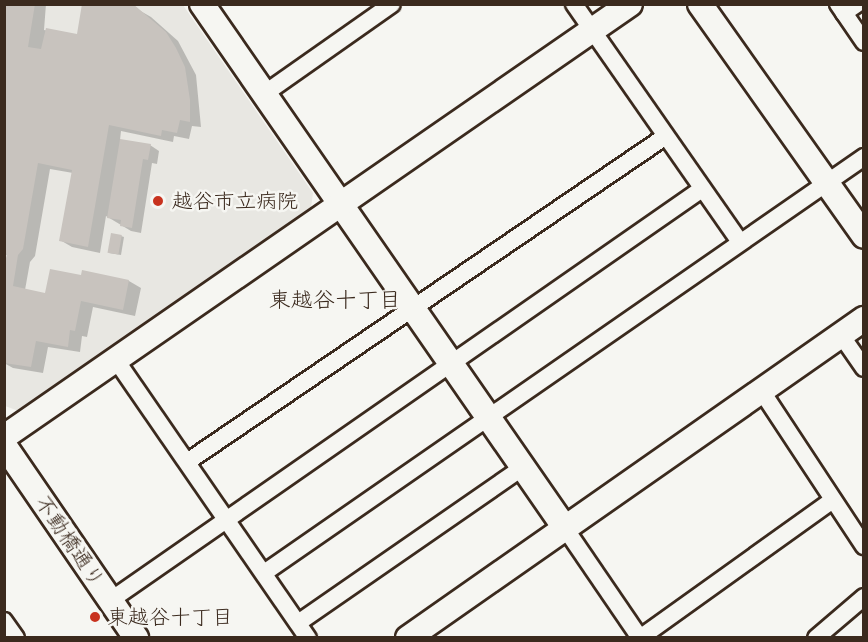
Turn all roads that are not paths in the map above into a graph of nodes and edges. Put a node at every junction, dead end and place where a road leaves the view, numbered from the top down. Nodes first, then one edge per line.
1 (202, 4) edge
2 (392, 4) edge
3 (574, 4) edge
4 (630, 4) edge
5 (700, 4) edge
6 (846, 7) edge
7 (592, 30) junction
8 (864, 42) edge
9 (264, 94) junction
10 (666, 136) junction
11 (864, 157) edge
12 (827, 182) junction
13 (702, 189) junction
14 (341, 205) junction
15 (864, 236) edge
16 (740, 242) junction
17 (413, 308) junction
18 (864, 319) edge
19 (840, 335) junction
20 (116, 360) junction
21 (451, 362) junction
22 (864, 368) edge
23 (760, 390) junction
24 (489, 417) junction
25 (4, 437) edge
26 (4, 445) edge
27 (187, 462) junction
28 (523, 467) junction
29 (833, 500) junction
30 (226, 518) junction
31 (565, 528) junction
32 (864, 546) edge
33 (264, 573) junction
34 (864, 597) edge
35 (111, 600) junction
36 (4, 621) edge
37 (298, 623) junction
38 (16, 638) edge
39 (136, 638) edge
40 (308, 638) edge
41 (408, 638) edge
42 (816, 638) edge

1 - 9 street
2 - 9 street
3 - 7 street
4 - 7 street
5 - 12 street
6 - 8 street
7 - 10 street
7 - 14 street
9 - 14 street
10 - 13 street
10 - 17 street
11 - 12 street
12 - 15 street
12 - 16 street
13 - 16 street
13 - 21 street
14 - 17 street
14 - 20 street
16 - 24 street
17 - 21 street
17 - 27 street
18 - 19 street
19 - 22 street
19 - 23 street
20 - 25 street
20 - 27 street
21 - 24 street
21 - 30 street
23 - 29 street
23 - 31 street
24 - 28 street
24 - 33 street
26 - 35 street, 不動橋通り
27 - 30 street
28 - 31 street
28 - 37 street
29 - 31 street
29 - 32 street
30 - 33 street
30 - 35 street
31 - 41 street
33 - 37 street
34 - 42 street
35 - 39 street, 不動橋通り
36 - 38 street
37 - 40 street

